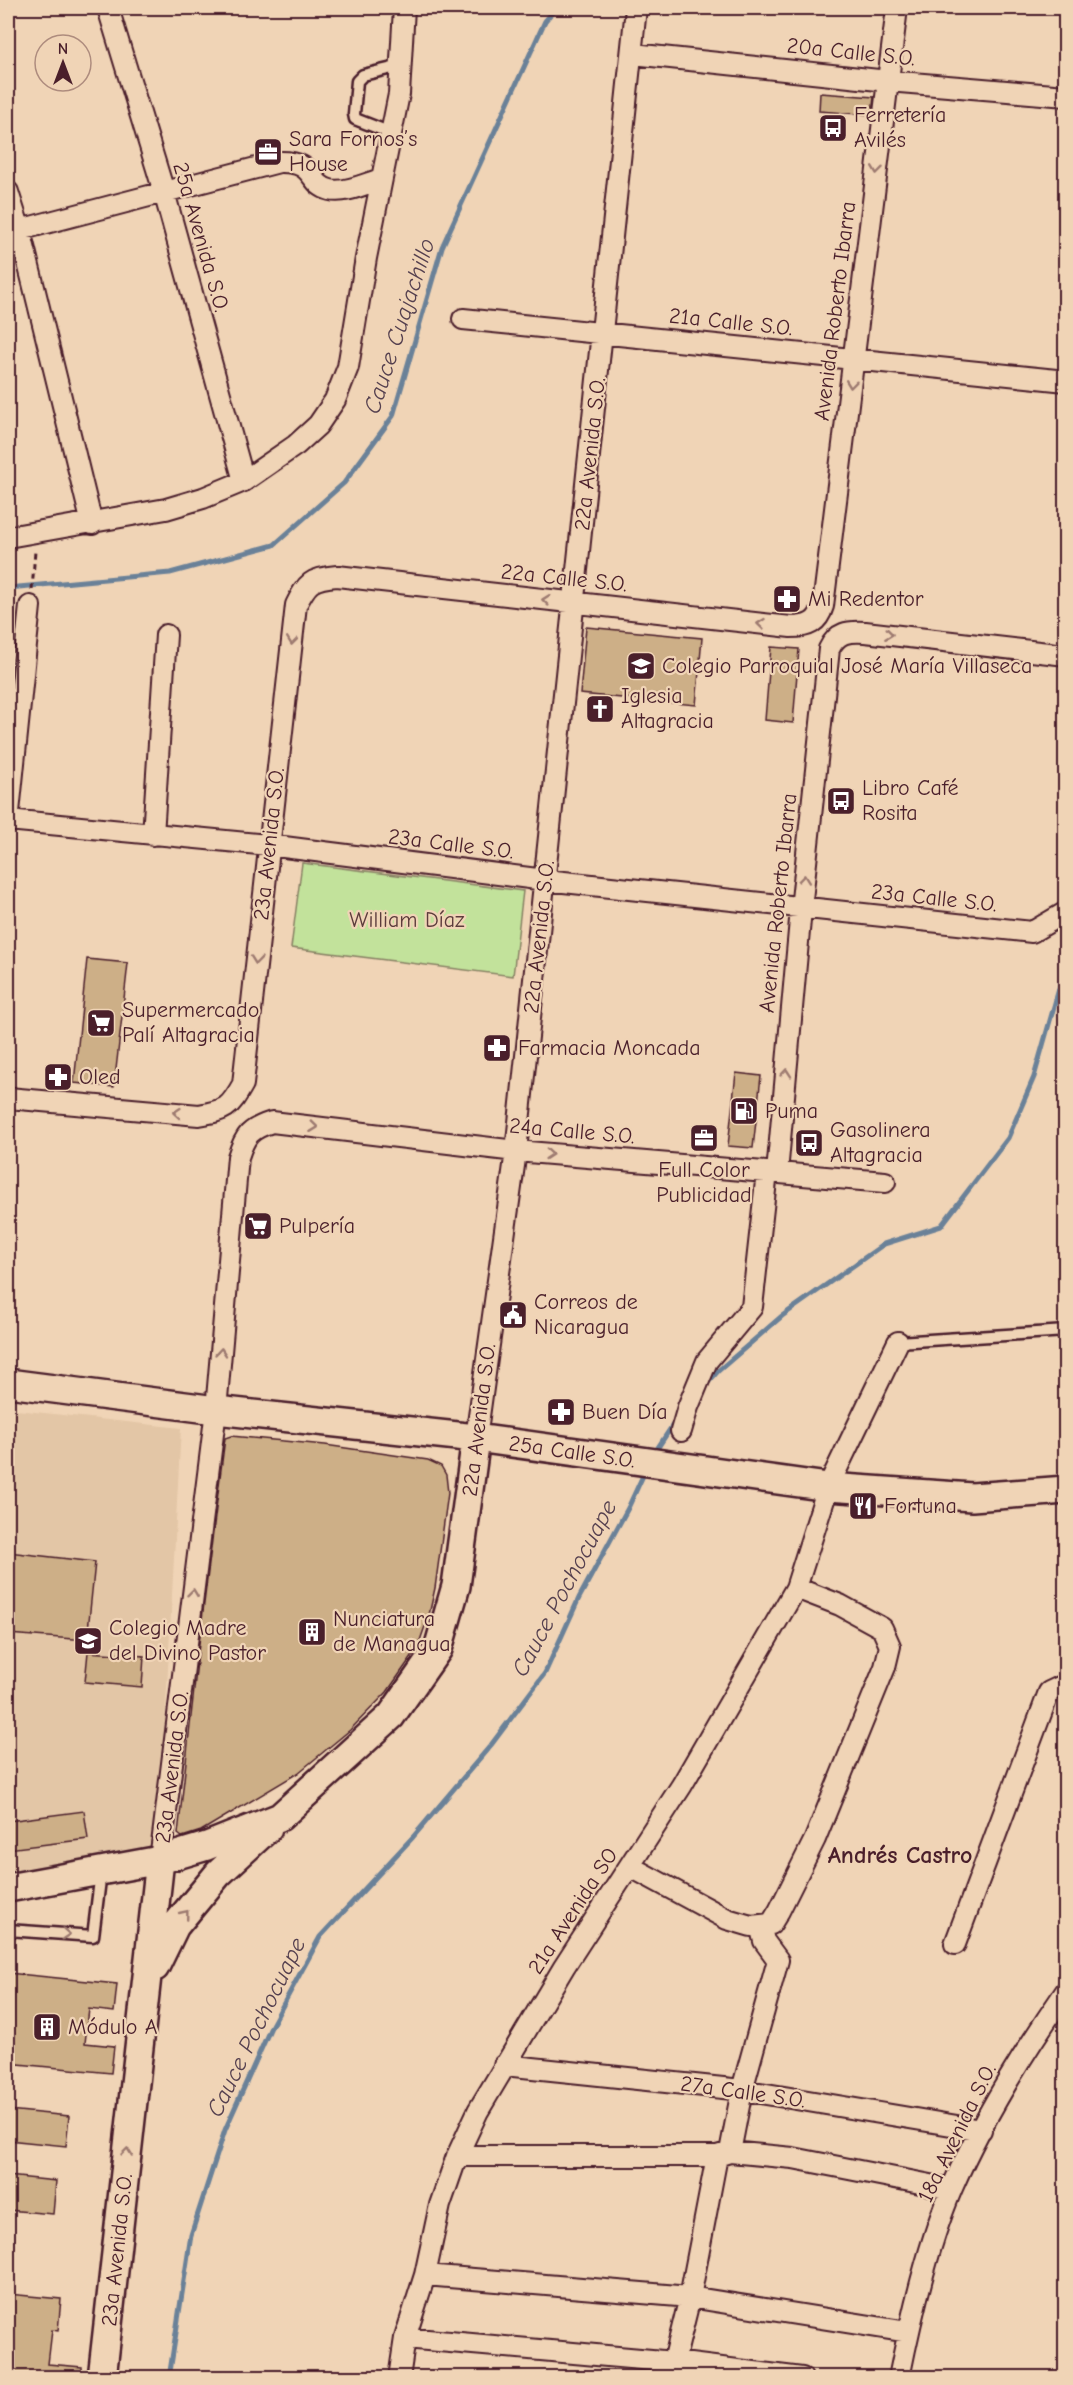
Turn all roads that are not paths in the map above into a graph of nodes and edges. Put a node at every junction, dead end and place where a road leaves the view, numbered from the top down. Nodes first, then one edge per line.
1 (108, 8) edge
2 (404, 8) edge
3 (636, 8) edge
4 (897, 8) edge
5 (633, 54) junction
6 (400, 66) junction
7 (888, 81) junction
8 (1065, 96) edge
9 (391, 133) junction
10 (381, 179) junction
11 (8, 192) edge
12 (164, 192) junction
13 (14, 231) edge
14 (463, 319) dead end
15 (603, 333) junction
16 (854, 359) junction
17 (1065, 381) edge
18 (244, 481) junction
19 (92, 524) junction
20 (8, 537) edge
21 (306, 585) joint
22 (574, 603) junction
23 (30, 606) dead end
24 (818, 619) joint
25 (166, 635) dead end
26 (1065, 655) edge
27 (8, 821) edge
28 (153, 835) junction
29 (268, 845) junction
30 (544, 880) junction
31 (801, 909) junction
32 (1065, 912) edge
33 (8, 1098) edge
34 (256, 1127) joint
35 (516, 1151) junction
36 (772, 1172) junction
37 (885, 1182) dead end
38 (1065, 1331) edge
39 (898, 1342) joint
40 (8, 1383) edge
41 (216, 1410) junction
42 (681, 1431) dead end
43 (476, 1438) junction
44 (828, 1487) junction
45 (1065, 1490) edge
46 (796, 1588) junction
47 (1065, 1684) edge
48 (280, 1817) junction
49 (160, 1860) junction
50 (631, 1867) junction
51 (101, 1872) junction
52 (8, 1888) edge
53 (760, 1925) junction
54 (8, 1930) edge
55 (955, 1944) dead end
56 (147, 1984) junction
57 (1065, 1991) edge
58 (504, 2065) junction
59 (742, 2090) junction
60 (981, 2130) junction
61 (723, 2154) junction
62 (457, 2156) junction
63 (951, 2190) junction
64 (425, 2275) junction
65 (690, 2297) junction
66 (908, 2332) junction
67 (405, 2338) junction
68 (672, 2370) edge
69 (102, 2378) edge
70 (399, 2378) edge
71 (802, 2378) edge
72 (899, 2378) edge

1 - 12 street, 25a Avenida S.O.
2 - 6 street
3 - 5 street, 22a Avenida S.O.
4 - 7 street, Avenida Roberto Ibarra
5 - 7 street, 20a Calle S.O.
5 - 15 street, 22a Avenida S.O.
6 - 9 street
6 - 9 lane
7 - 8 street, 20a Calle S.O.
7 -> 16 street, Avenida Roberto Ibarra
9 - 10 street
10 - 12 street
10 - 18 street
11 - 13 street
12 - 13 street
12 - 18 street, 25a Avenida S.O.
13 - 19 street
14 - 15 street, 21a Calle S.O.
15 - 16 street, 21a Calle S.O.
15 - 22 street, 22a Avenida S.O.
16 - 17 street, 21a Calle S.O.
16 -> 24 street, Avenida Roberto Ibarra
18 - 19 street
19 - 20 street
22 -> 21 street, 22a Calle S.O.
21 -> 29 street, 23a Avenida S.O.
24 -> 22 street, 22a Calle S.O.
22 - 30 street, 22a Avenida S.O.
23 - 27 street
25 - 28 street
31 -> 26 street, Avenida Roberto Ibarra
27 - 28 street, 23a Calle S.O.
28 - 29 street, 23a Calle S.O.
29 - 30 street, 23a Calle S.O.
29 -> 33 street, 23a Avenida S.O.
30 - 31 street, 23a Calle S.O.
30 - 35 street, 22a Avenida S.O.
31 - 32 street, 23a Calle S.O.
36 -> 31 street, Avenida Roberto Ibarra
34 -> 35 street, 24a Calle S.O.
41 -> 34 street, 23a Avenida S.O.
35 -> 36 street, 24a Calle S.O.
35 - 43 street, 22a Avenida S.O.
36 - 37 street, 24a Calle S.O.
36 - 42 street, Avenida Roberto Ibarra
38 - 39 lane
39 - 44 street, 21a Avenida SO
40 - 41 street, 25a Calle S.O.
41 - 43 street, 25a Calle S.O.
49 -> 41 street, 23a Avenida S.O.
43 - 44 street, 25a Calle S.O.
43 - 48 street, 22a Avenida S.O.
44 - 45 street, 25a Calle S.O.
44 - 46 street, 21a Avenida SO
46 - 50 street, 21a Avenida SO
46 - 53 street
47 - 55 street
48 - 49 street, 22a Avenida S.O.
56 -> 48 street
49 - 51 street
49 - 56 street, 23a Avenida S.O.
50 - 53 street
50 - 58 street, 21a Avenida SO
51 - 52 street
54 -> 51 lane
53 - 59 street
69 -> 56 street, 23a Avenida S.O.
57 - 60 street, 18a Avenida S.O.
58 - 59 street, 27a Calle S.O.
58 - 62 street, 21a Avenida SO
59 - 60 street, 27a Calle S.O.
59 - 61 street
60 - 63 street, 18a Avenida S.O.
61 - 62 street
61 - 63 street
61 - 65 street
62 - 64 street, 21a Avenida SO
63 - 66 street, 18a Avenida S.O.
64 - 65 street
64 - 67 street, 21a Avenida SO
65 - 66 street
65 - 68 street
66 - 72 street, 18a Avenida S.O.
67 - 68 street
67 - 70 street, 21a Avenida SO
68 - 71 street

